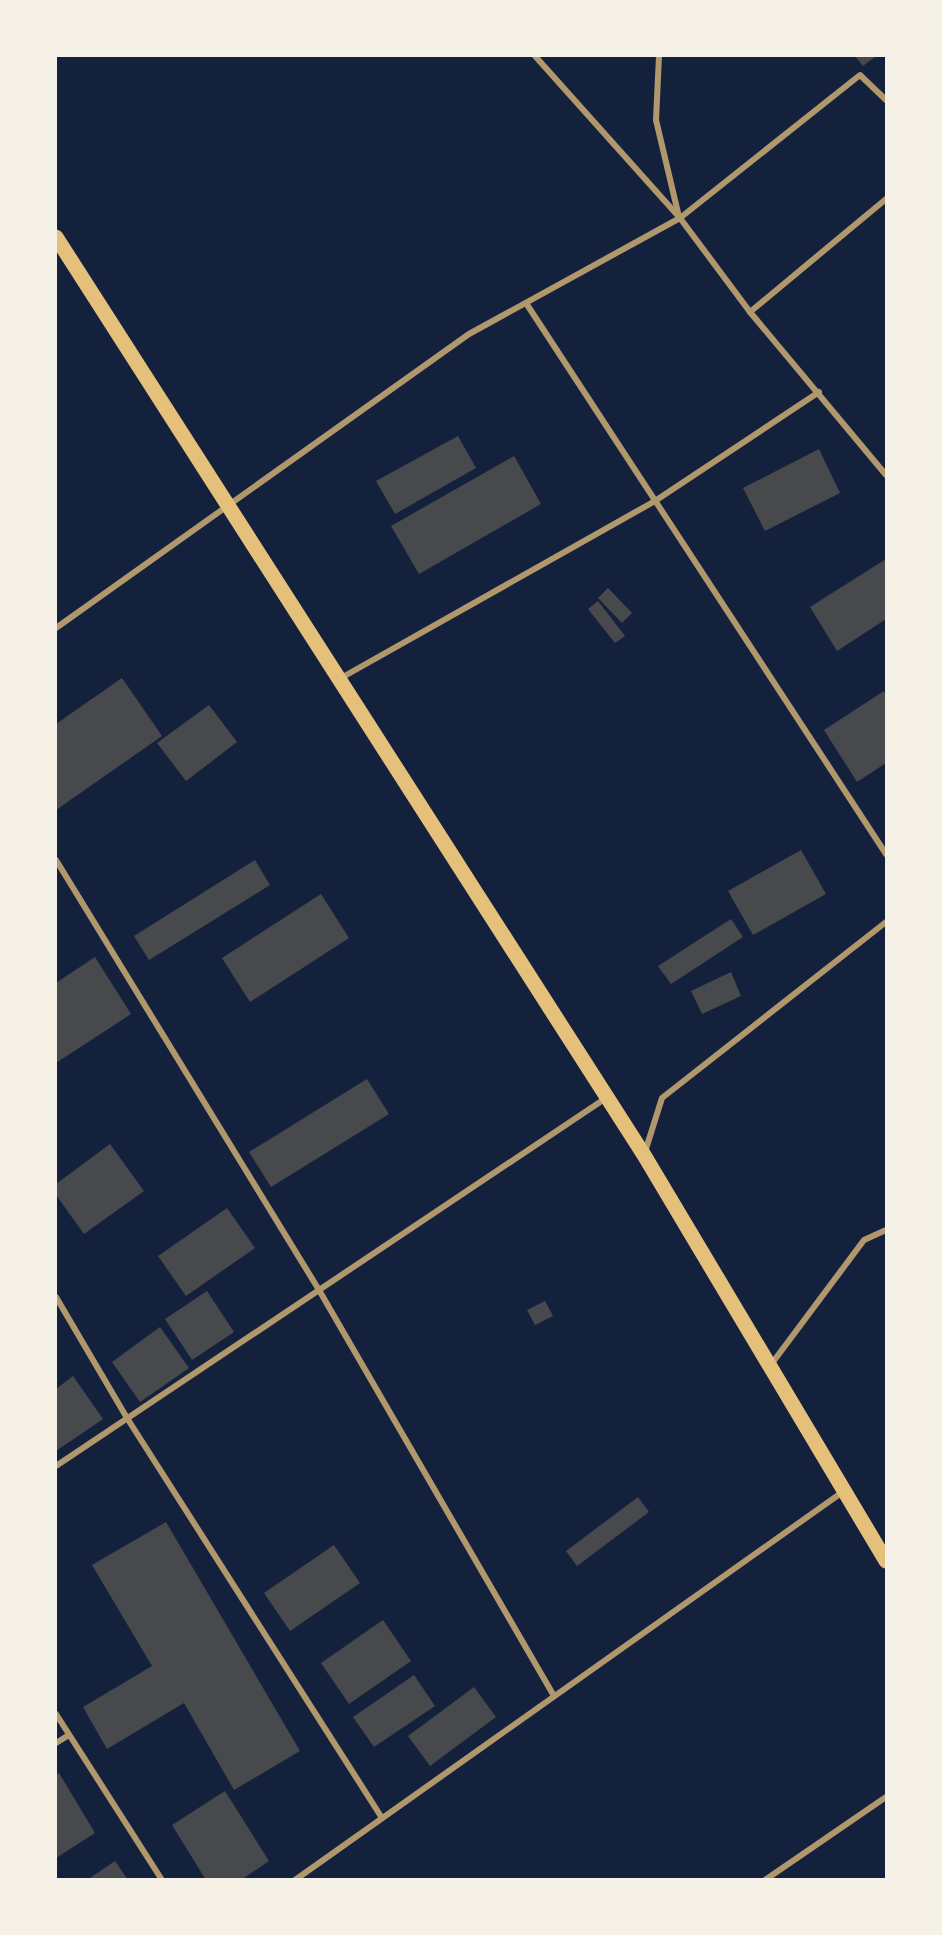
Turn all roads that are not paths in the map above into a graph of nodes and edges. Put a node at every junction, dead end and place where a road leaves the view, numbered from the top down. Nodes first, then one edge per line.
1 (535, 56) edge
2 (659, 56) edge
3 (886, 100) edge
4 (886, 199) edge
5 (680, 218) junction
6 (56, 237) edge
7 (526, 303) junction
8 (750, 312) junction
9 (819, 392) junction
10 (886, 475) edge
11 (655, 501) junction
12 (227, 505) junction
13 (56, 627) edge
14 (339, 679) junction
15 (886, 854) edge
16 (56, 860) edge
17 (886, 922) edge
18 (607, 1098) junction
19 (644, 1155) junction
20 (886, 1230) edge
21 (319, 1290) junction
22 (56, 1298) edge
23 (770, 1365) junction
24 (127, 1418) junction
25 (56, 1466) edge
26 (844, 1490) junction
27 (886, 1561) edge
28 (554, 1696) junction
29 (56, 1714) edge
30 (69, 1735) junction
31 (56, 1743) edge
32 (886, 1797) edge
33 (382, 1818) junction
34 (162, 1880) edge
35 (295, 1880) edge
36 (765, 1880) edge

1 - 5 street
2 - 5 street
3 - 5 street
4 - 8 street
5 - 7 street
5 - 8 street
6 - 12 main road
7 - 11 street
7 - 12 street
8 - 9 street
9 - 10 street
9 - 11 street
11 - 14 street
11 - 15 street
12 - 13 street
12 - 14 main road
14 - 18 main road
16 - 21 street
17 - 19 street
18 - 19 main road
18 - 21 street
19 - 23 main road
20 - 23 street
21 - 24 street
21 - 28 street
22 - 24 street
23 - 26 main road
24 - 25 street
24 - 33 street
26 - 27 main road
26 - 28 street
28 - 33 street
29 - 30 street
30 - 31 street
30 - 34 street
32 - 36 street
33 - 35 street

